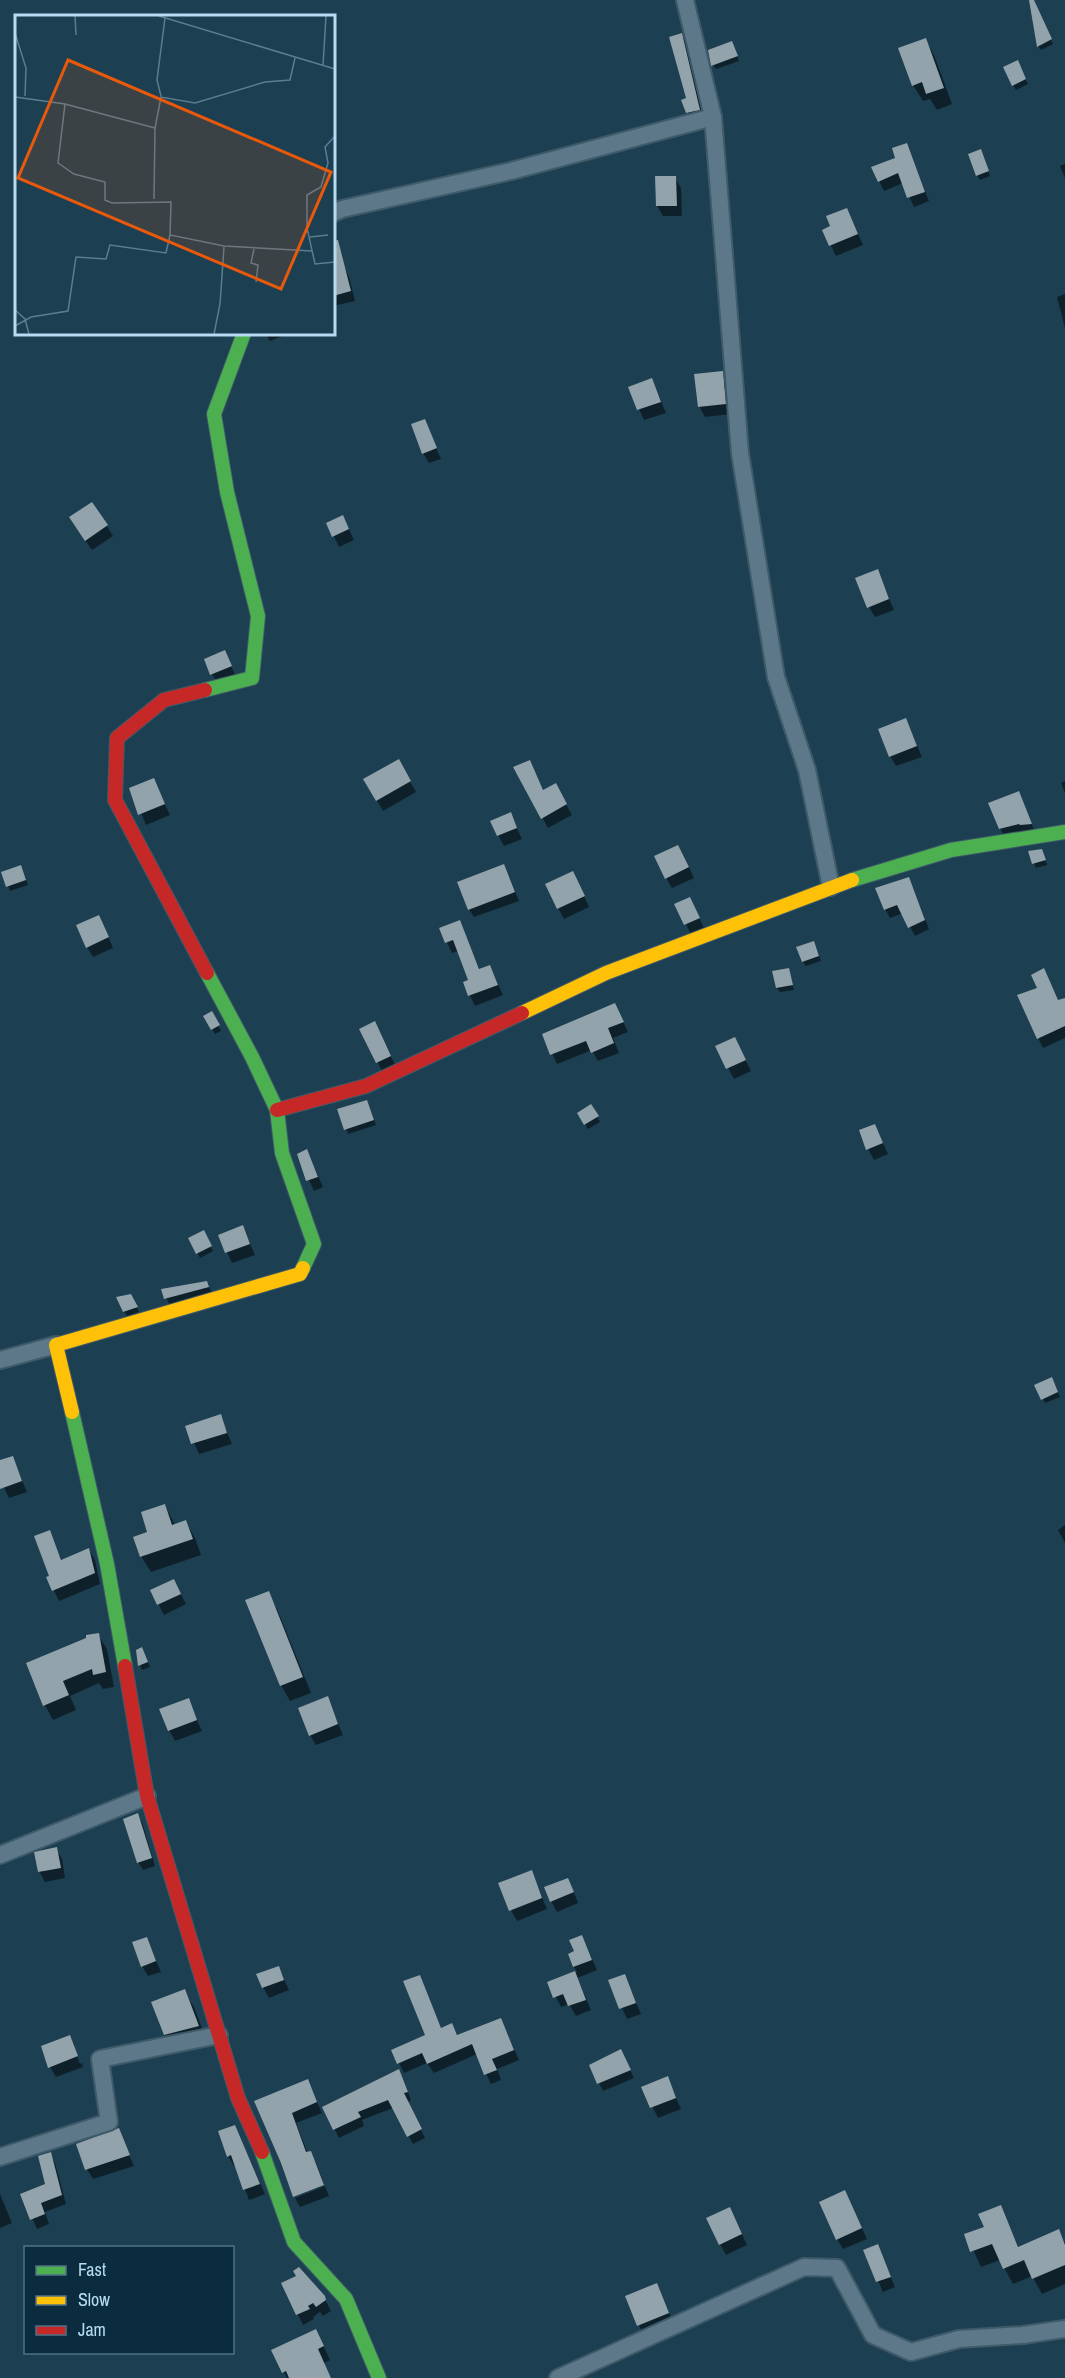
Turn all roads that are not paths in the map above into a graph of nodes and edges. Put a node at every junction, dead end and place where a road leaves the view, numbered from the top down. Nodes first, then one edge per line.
1 (685, 0) edge
2 (712, 117) junction
3 (334, 212) edge
4 (244, 334) edge
5 (1065, 832) edge
6 (831, 887) junction
7 (277, 1110) junction
8 (56, 1345) junction
9 (0, 1360) edge
10 (147, 1796) junction
11 (0, 1855) edge
12 (219, 2035) junction
13 (0, 2157) edge
14 (1065, 2329) edge
15 (379, 2378) edge
16 (558, 2378) edge

1 - 2 street
2 - 3 street
2 - 6 street
4 - 7 street
5 - 6 street
6 - 7 street
7 - 8 street
8 - 9 street
8 - 10 street
10 - 11 street
10 - 12 street
12 - 13 street
12 - 15 street
14 - 16 street

